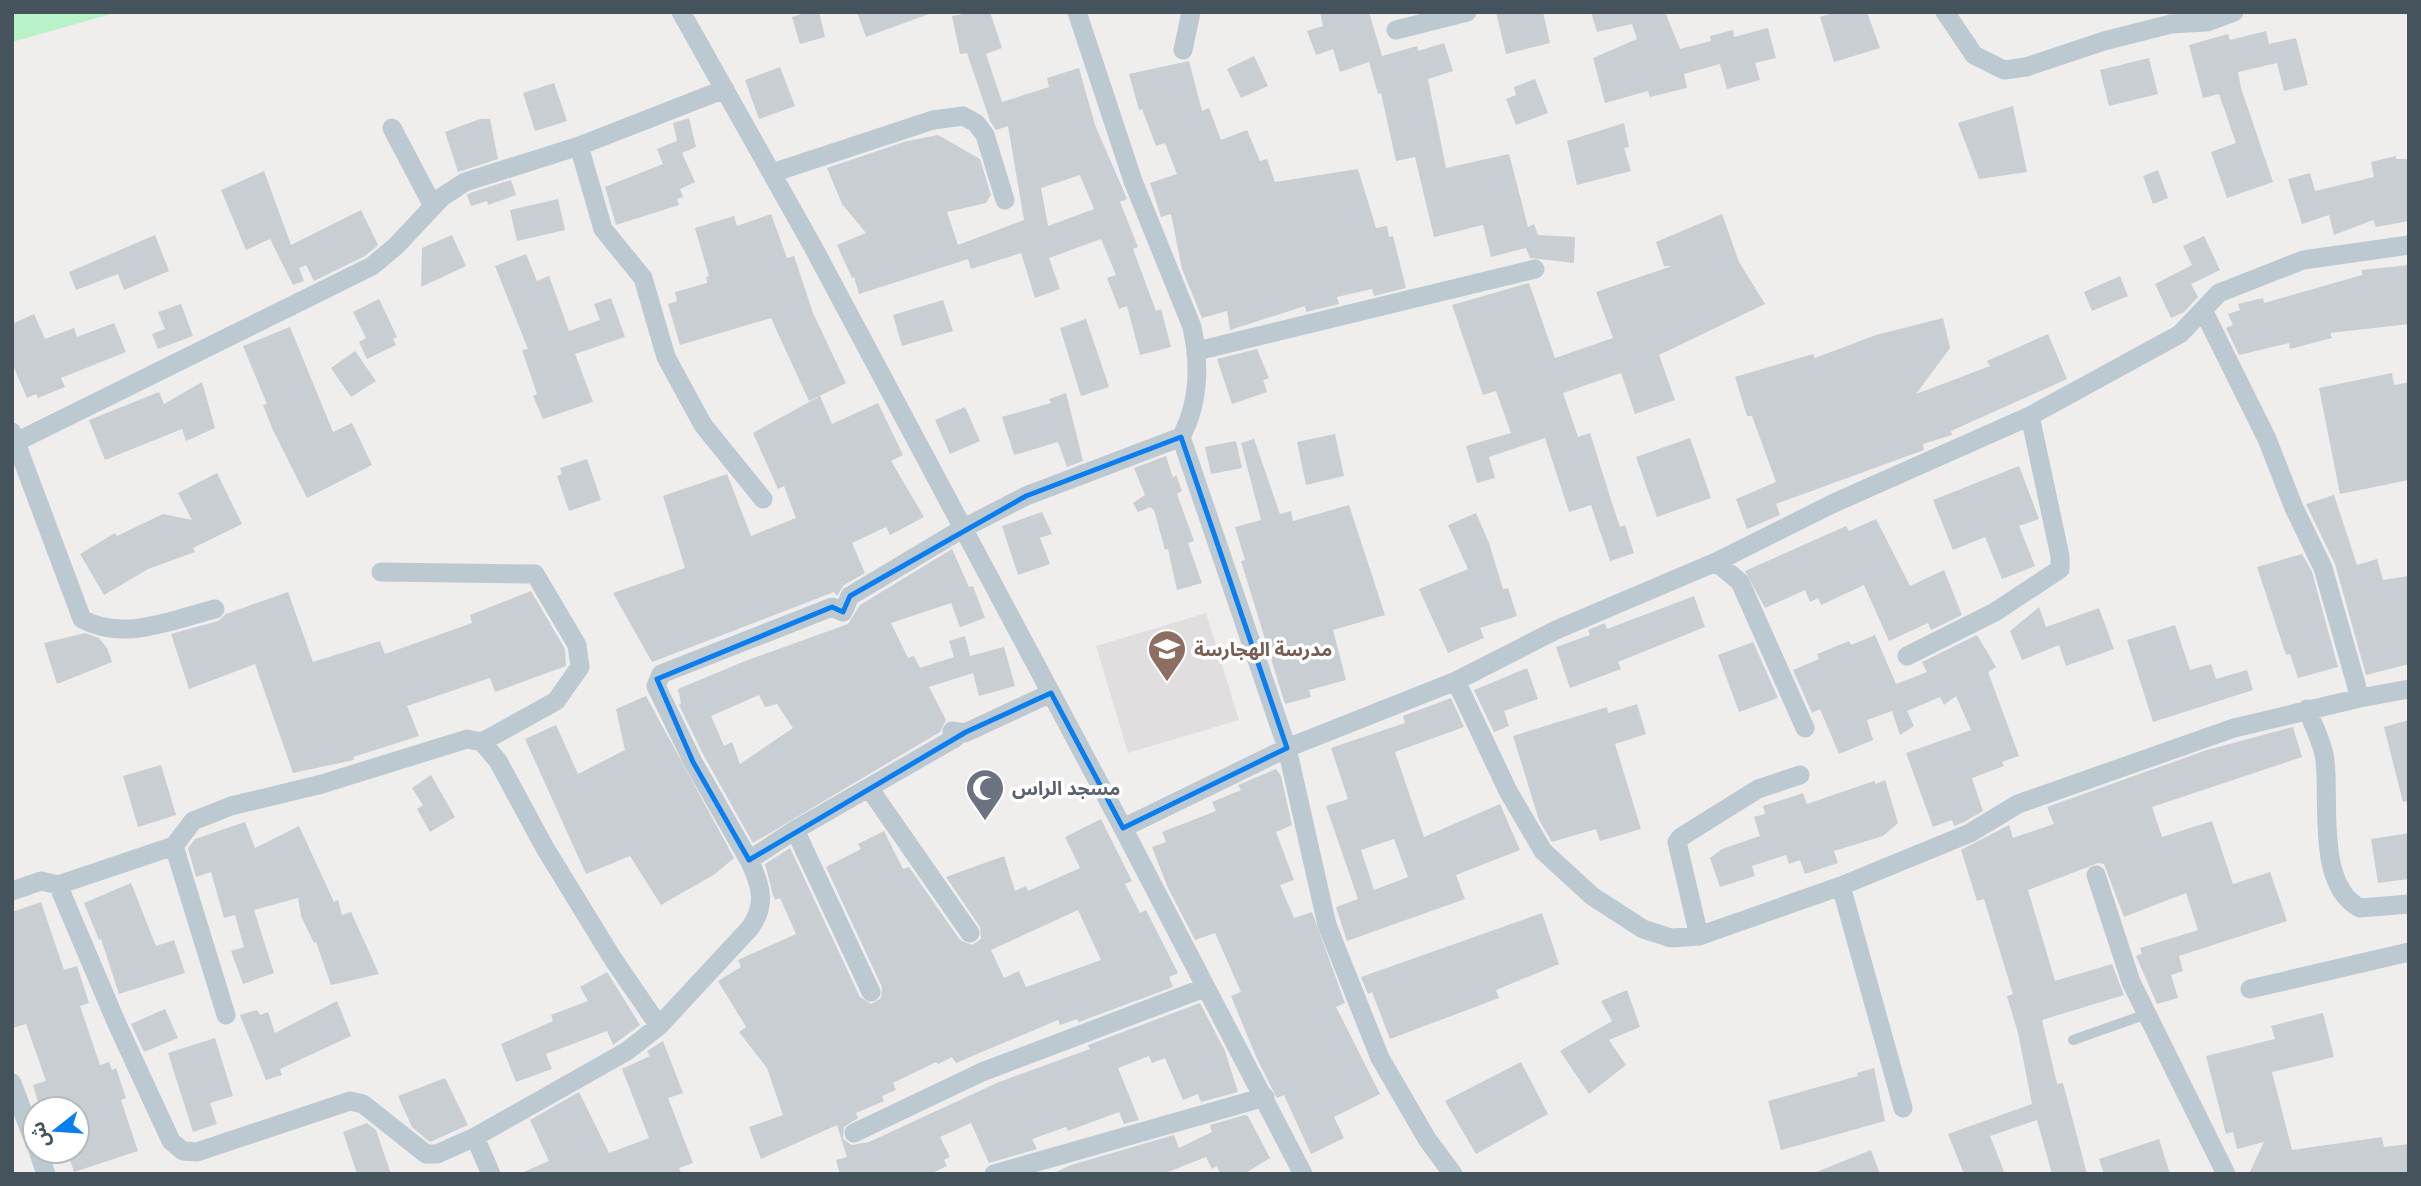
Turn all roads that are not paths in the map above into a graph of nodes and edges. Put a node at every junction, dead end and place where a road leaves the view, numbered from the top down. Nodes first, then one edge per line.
1 (681, 12) edge
2 (1077, 12) edge
3 (1191, 12) edge
4 (1467, 12) edge
5 (1945, 12) edge
6 (2234, 12) edge
7 (1396, 30) dead end
8 (1183, 50) dead end
9 (725, 89) junction
10 (392, 128) dead end
11 (579, 146) junction
12 (772, 173) junction
13 (1005, 200) dead end
14 (433, 206) junction
15 (2409, 245) edge
16 (1535, 269) dead end
17 (2204, 312) junction
18 (1197, 351) junction
19 (2030, 416) junction
20 (1181, 438) junction
21 (13, 439) edge
22 (764, 499) dead end
23 (962, 529) junction
24 (1716, 562) junction
25 (381, 572) dead end
26 (215, 609) dead end
27 (1907, 656) dead end
28 (1456, 681) junction
29 (2409, 689) edge
30 (1051, 693) junction
31 (2360, 698) junction
32 (2307, 709) junction
33 (1805, 728) dead end
34 (482, 742) junction
35 (1287, 748) junction
36 (1800, 775) dead end
37 (869, 788) junction
38 (1123, 828) junction
39 (795, 830) junction
40 (174, 846) junction
41 (749, 860) junction
42 (2096, 875) dead end
43 (58, 885) junction
44 (1841, 886) junction
45 (12, 891) edge
46 (2409, 904) edge
47 (970, 933) dead end
48 (1699, 936) junction
49 (2409, 952) edge
50 (1204, 988) junction
51 (2250, 989) dead end
52 (871, 992) dead end
53 (2147, 1014) junction
54 (226, 1015) dead end
55 (659, 1026) junction
56 (2073, 1040) dead end
57 (12, 1083) edge
58 (1265, 1097) junction
59 (21, 1107) edge
60 (1903, 1108) dead end
61 (854, 1133) dead end
62 (475, 1137) junction
63 (491, 1174) edge
64 (994, 1174) edge
65 (1303, 1174) edge
66 (1453, 1174) edge
67 (2226, 1174) edge

1 - 9 street
2 - 18 street
3 - 8 street
4 - 7 street
5 - 6 street
9 - 11 street
9 - 12 street
10 - 14 street
11 - 14 street
11 - 22 street
12 - 13 street
12 - 23 street
14 - 21 street
15 - 17 street
16 - 18 street
17 - 19 street
17 - 31 street
18 - 20 street
19 - 24 street
19 - 27 street
20 - 23 street
20 - 35 street
21 - 26 street
23 - 30 street
23 - 41 street
24 - 28 street
24 - 33 street
25 - 34 street
28 - 35 street
28 - 48 street
29 - 31 street
30 - 37 street
30 - 38 street
31 - 32 street
32 - 44 street
32 - 46 street
34 - 40 street
34 - 55 street
35 - 38 street
35 - 66 street
36 - 48 street
37 - 39 street
37 - 47 street
38 - 50 street
39 - 41 street
39 - 52 street
40 - 43 street
40 - 54 street
41 - 55 street
42 - 53 street
43 - 45 street
43 - 62 street
44 - 48 street
44 - 60 street
49 - 51 street
50 - 58 street
50 - 61 street
53 - 56 lane
53 - 67 street
55 - 62 street
57 - 59 street
58 - 64 street
58 - 65 street
62 - 63 street

